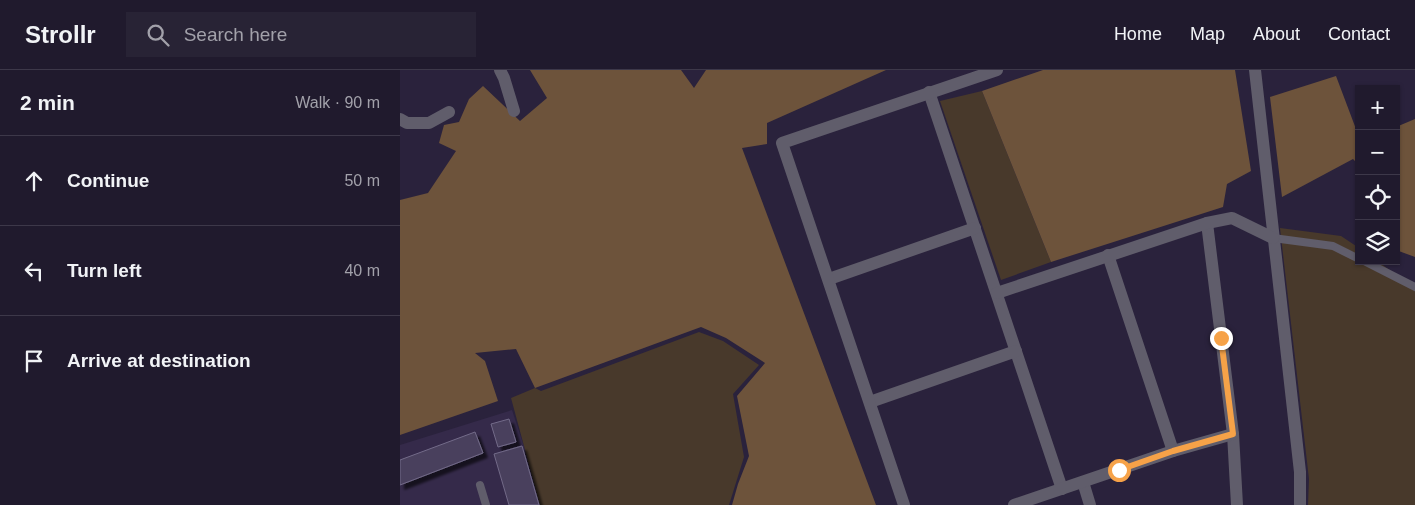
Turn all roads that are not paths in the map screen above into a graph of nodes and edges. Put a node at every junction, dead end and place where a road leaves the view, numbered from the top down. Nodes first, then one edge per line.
1 (500, 70) edge
2 (997, 70) edge
3 (1254, 70) edge
4 (929, 92) junction
5 (514, 111) dead end
6 (449, 112) dead end
7 (400, 119) edge
8 (1207, 223) junction
9 (975, 228) junction
10 (1273, 238) junction
11 (1108, 255) junction
12 (1355, 257) edge
13 (1372, 265) edge
14 (829, 279) junction
15 (1415, 287) edge
16 (997, 293) junction
17 (1016, 351) junction
18 (870, 402) junction
19 (1233, 434) junction
20 (1173, 451) junction
21 (1083, 482) junction
22 (480, 484) dead end
23 (1062, 488) junction
24 (486, 505) edge
25 (904, 505) edge
26 (1014, 505) edge
27 (1090, 505) edge
28 (1237, 505) edge
29 (1300, 505) edge

1 - 5 street
2 - 4 street
3 - 10 street
4 - 9 street
4 - 14 street
6 - 7 street
8 - 10 street
8 - 11 street
8 - 19 street
9 - 14 street
9 - 16 street
10 - 12 lane
10 - 29 street
11 - 16 street
11 - 20 street
13 - 15 lane
14 - 18 street
16 - 17 street
17 - 18 street
17 - 23 street
18 - 25 street
19 - 20 street
19 - 28 street
20 - 21 street
21 - 23 street
21 - 27 street
22 - 24 lane
23 - 26 street

